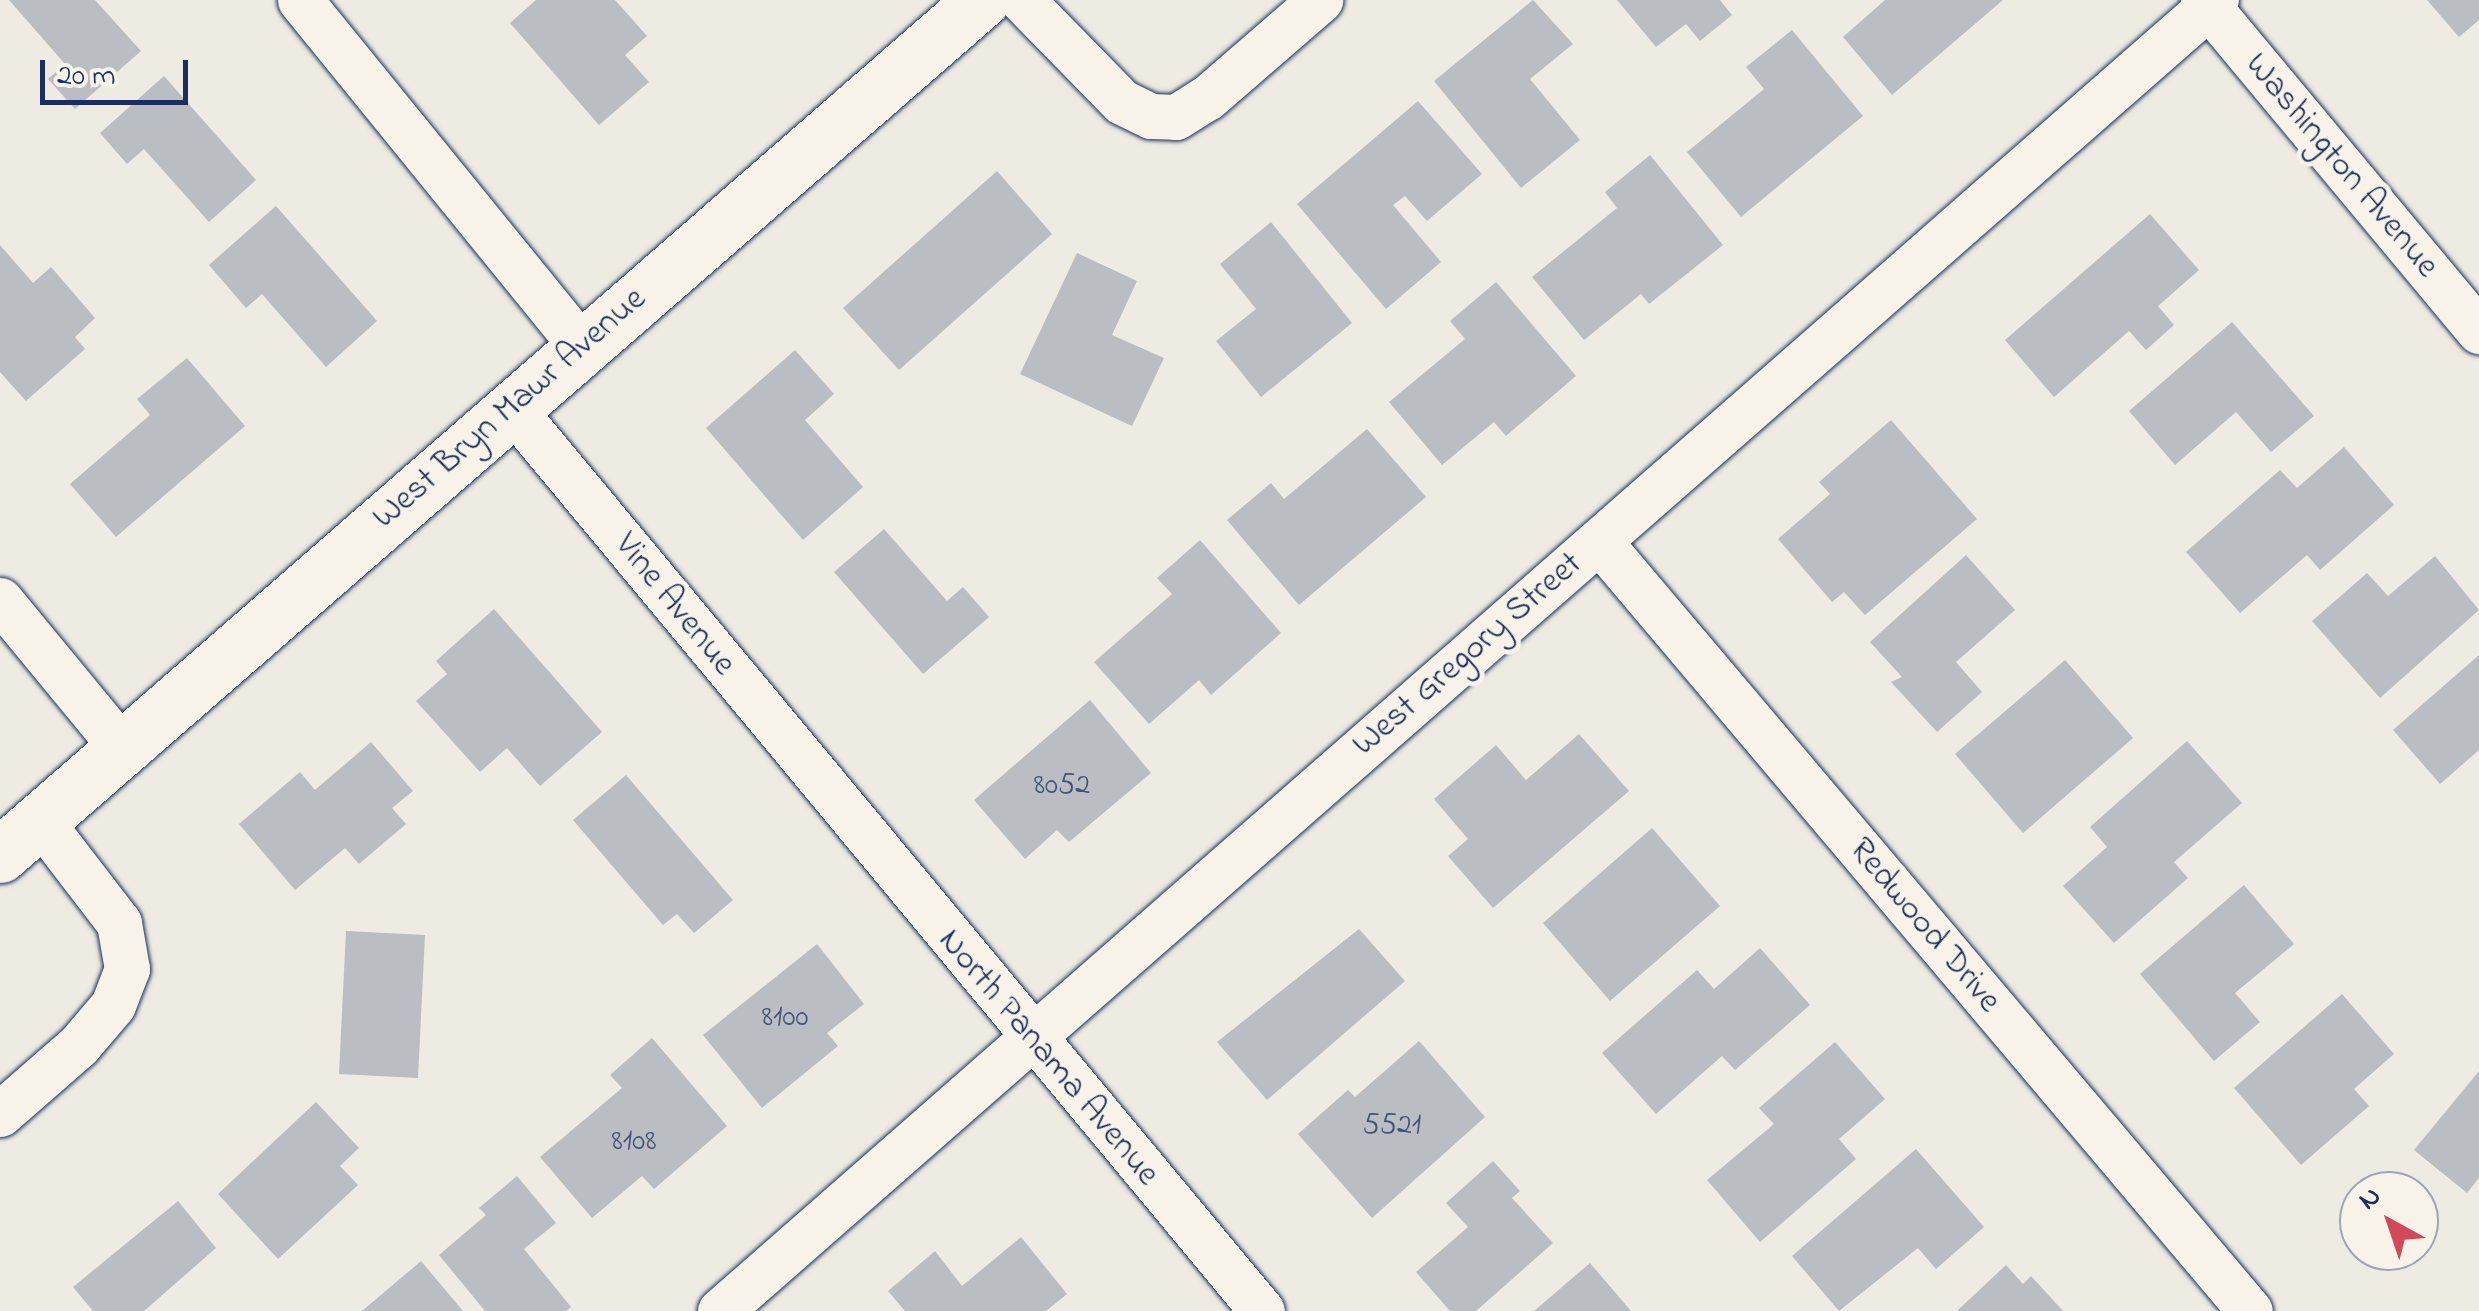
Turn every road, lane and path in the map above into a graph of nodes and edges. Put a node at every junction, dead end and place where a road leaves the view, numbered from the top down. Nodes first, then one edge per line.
1 (300, 0) edge
2 (982, 0) edge
3 (1022, 0) edge
4 (1320, 0) edge
5 (2209, 2) edge
6 (2479, 332) edge
7 (581, 346) junction
8 (512, 407) junction
9 (1599, 541) junction
10 (0, 600) edge
11 (122, 748) junction
12 (837, 804) joint
13 (20, 837) edge
14 (1031, 1039) junction
15 (0, 1114) edge
16 (720, 1311) edge
17 (1262, 1311) edge
18 (2250, 1311) edge

1 - 7 street
2 - 7 street, West Bryn Mawr Avenue
3 - 4 street
5 - 6 street, Washington Avenue
5 - 9 street, West Gregory Street
7 - 8 street, West Bryn Mawr Avenue
8 - 11 street, West Bryn Mawr Avenue
8 - 12 street, Vine Avenue
9 - 14 street, West Gregory Street
9 - 18 street, Redwood Drive
10 - 11 street
11 - 13 street, West Bryn Mawr Avenue
12 - 14 street, North Panama Avenue
13 - 15 street, West Bryn Mawr Avenue
14 - 16 street, West Gregory Street
14 - 17 street, North Panama Avenue

